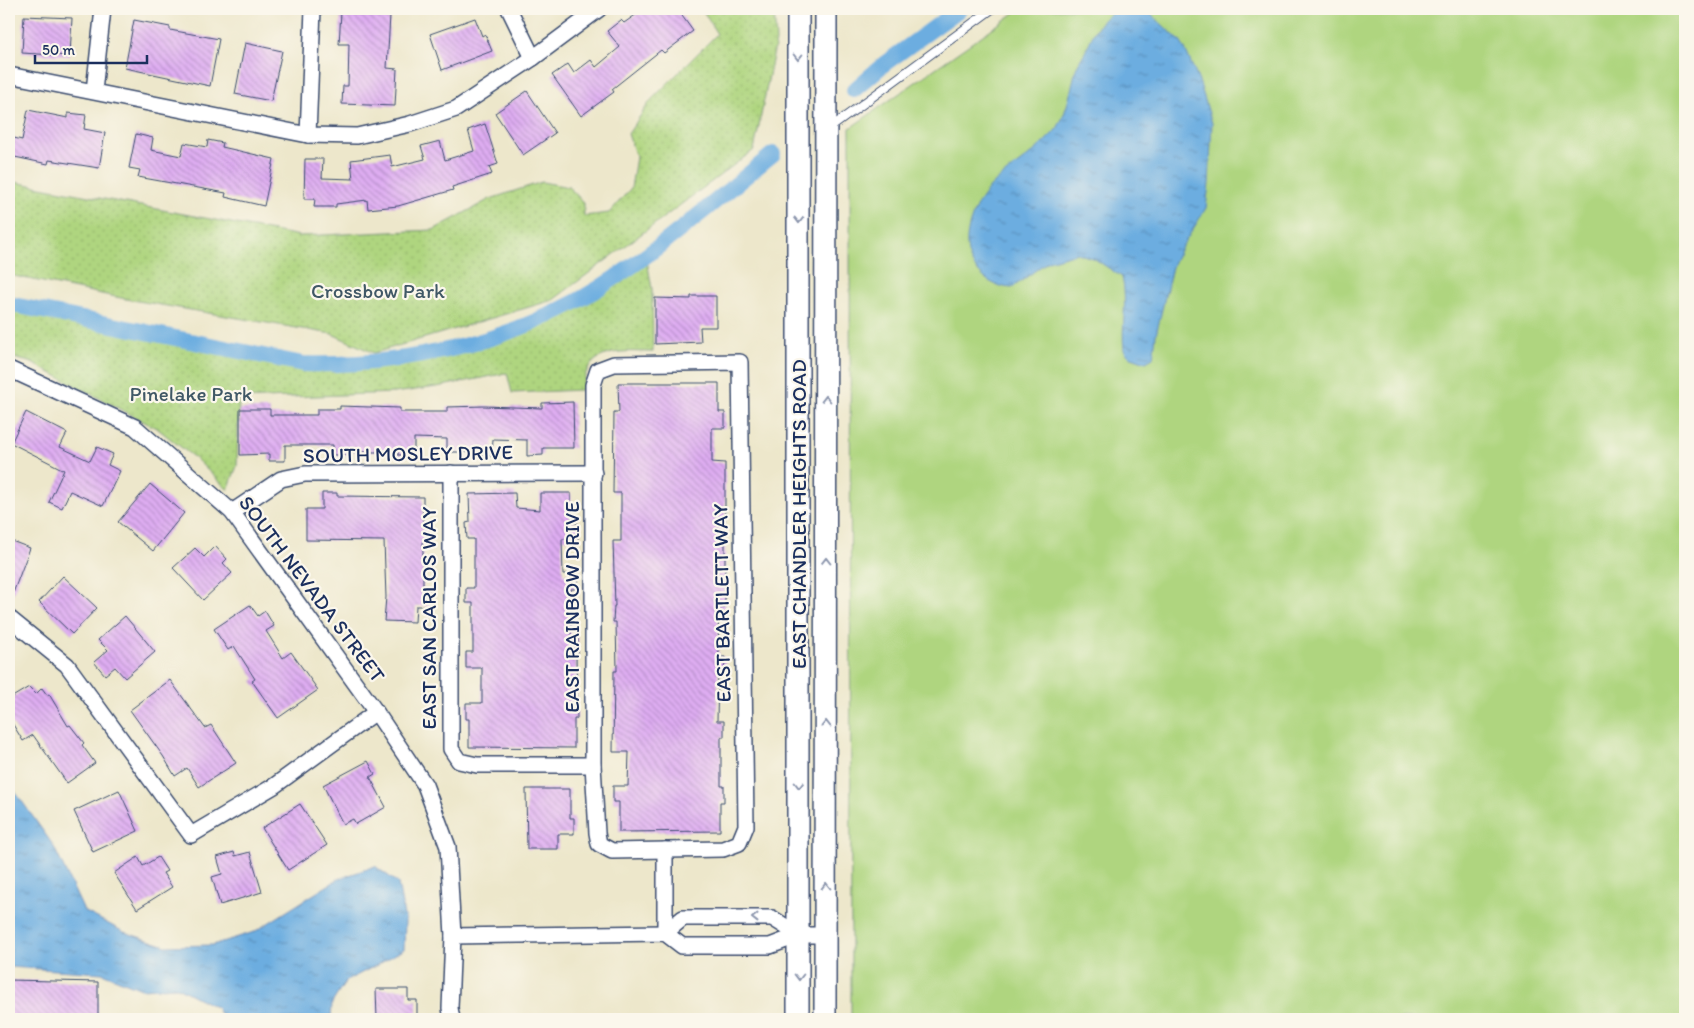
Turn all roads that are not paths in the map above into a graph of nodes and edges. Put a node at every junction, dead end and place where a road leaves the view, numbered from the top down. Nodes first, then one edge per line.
1 (103, 9) edge
2 (313, 9) edge
3 (509, 9) edge
4 (599, 9) edge
5 (798, 9) edge
6 (826, 9) edge
7 (992, 9) edge
8 (826, 32) junction
9 (798, 33) junction
10 (533, 58) junction
11 (9, 75) edge
12 (826, 88) junction
13 (94, 91) junction
14 (798, 105) junction
15 (826, 130) junction
16 (308, 135) junction
17 (799, 153) junction
18 (9, 369) edge
19 (598, 370) joint
20 (451, 473) junction
21 (594, 473) junction
22 (232, 512) junction
23 (9, 618) edge
24 (376, 712) junction
25 (593, 765) junction
26 (665, 850) junction
27 (665, 934) junction
28 (799, 935) junction
29 (826, 935) junction
30 (453, 936) junction
31 (452, 1019) edge
32 (798, 1019) edge
33 (825, 1019) edge

1 - 13 street
2 - 16 street
3 - 10 street
4 - 10 street
5 - 9 main road, EAST CHANDLER HEIGHTS ROAD
6 - 8 main road, EAST CHANDLER HEIGHTS ROAD
7 - 15 lane
8 - 9 main road
8 - 12 main road, EAST CHANDLER HEIGHTS ROAD
9 -> 14 main road, EAST CHANDLER HEIGHTS ROAD
10 - 16 street
11 - 13 street
12 - 14 main road
12 - 15 main road, EAST CHANDLER HEIGHTS ROAD
13 - 16 street
14 - 17 main road, EAST CHANDLER HEIGHTS ROAD
15 - 17 main road
29 -> 15 main road, EAST CHANDLER HEIGHTS ROAD
17 -> 28 main road, EAST CHANDLER HEIGHTS ROAD
18 - 22 street, SOUTH NEVADA STREET
19 - 21 street, EAST RAINBOW DRIVE
19 - 26 street, EAST BARTLETT WAY
20 - 21 street, SOUTH MOSLEY DRIVE
20 - 22 street, SOUTH MOSLEY DRIVE
20 - 25 street, EAST SAN CARLOS WAY
21 - 25 street, EAST RAINBOW DRIVE
22 - 24 street, SOUTH NEVADA STREET
23 - 24 street
24 - 30 street, EAST SAN CARLOS WAY
25 - 26 street, EAST RAINBOW DRIVE
26 - 27 street
27 - 28 street
28 -> 27 street
27 - 30 street
28 - 29 street
28 -> 32 main road, EAST CHANDLER HEIGHTS ROAD
29 - 33 main road, EAST CHANDLER HEIGHTS ROAD
30 - 31 street, EAST SAN CARLOS WAY

